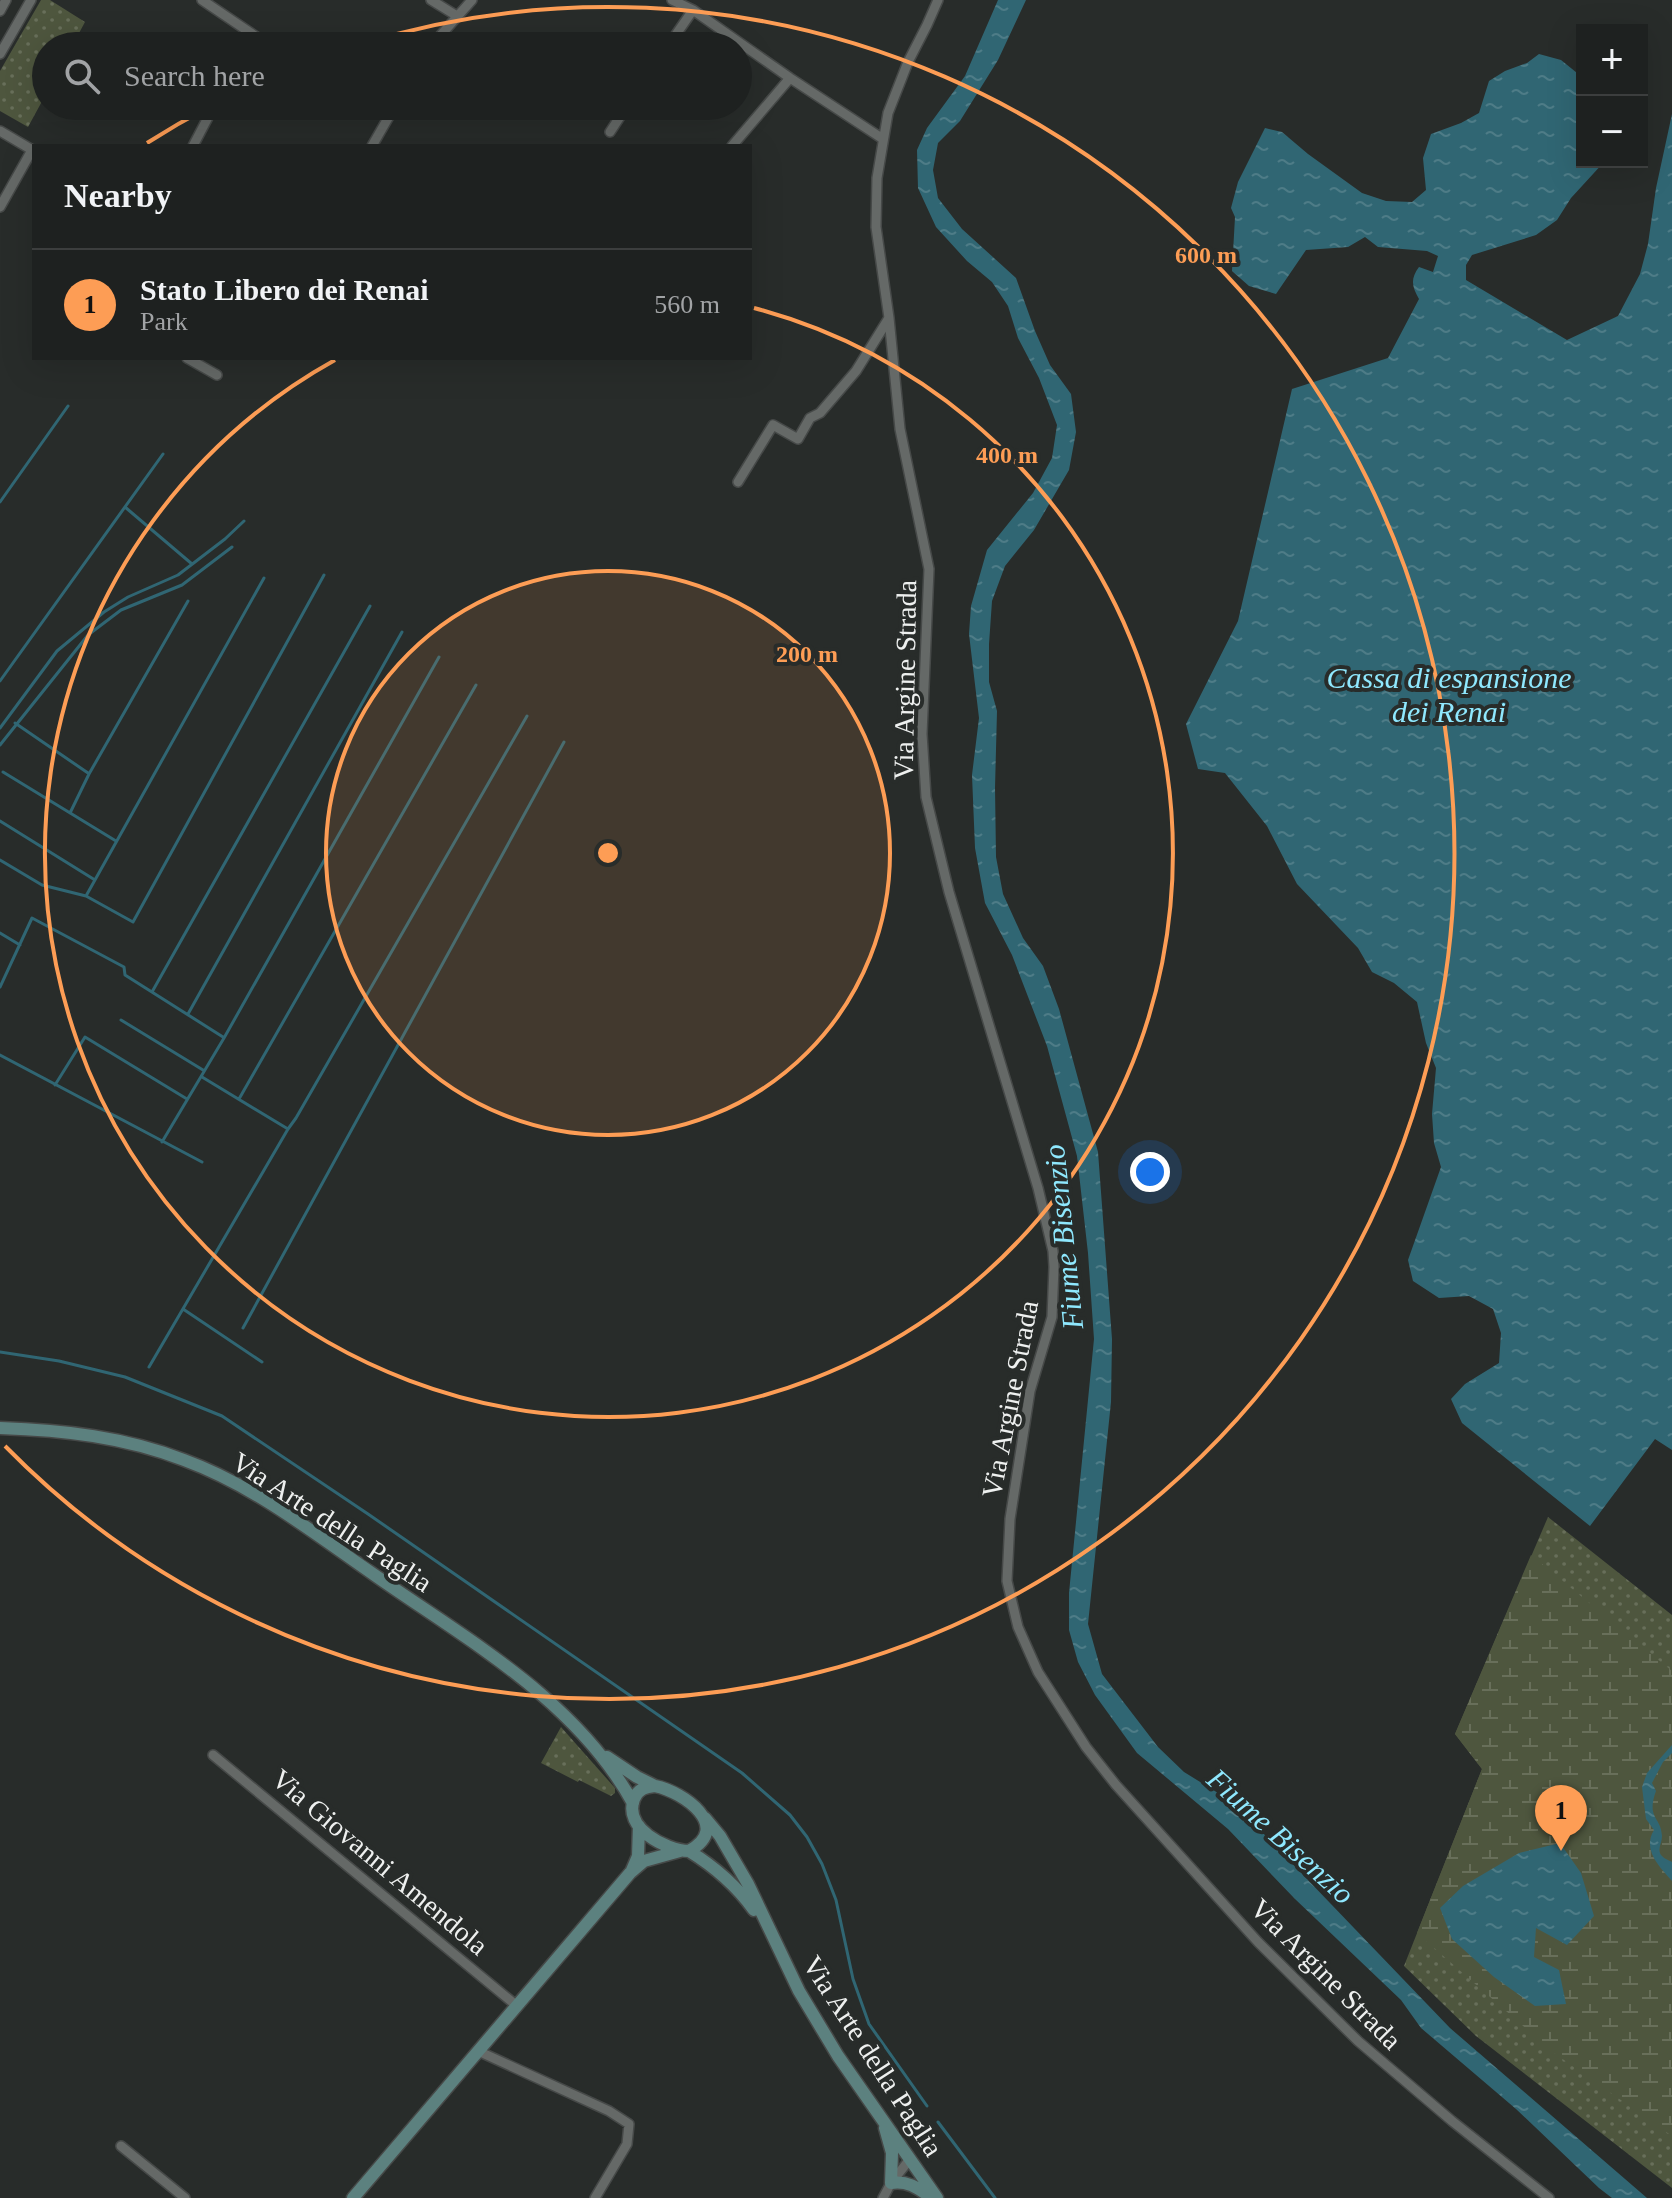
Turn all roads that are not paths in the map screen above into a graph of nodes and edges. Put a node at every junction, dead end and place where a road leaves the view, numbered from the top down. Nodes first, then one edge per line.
1 (6, 0) edge
2 (202, 0) edge
3 (431, 0) edge
4 (472, 0) edge
5 (672, 0) edge
6 (938, 0) edge
7 (29, 1) edge
8 (693, 10) junction
9 (0, 11) edge
10 (457, 16) junction
11 (247, 32) edge
12 (443, 32) edge
13 (678, 32) edge
14 (724, 32) edge
15 (752, 51) edge
16 (0, 54) edge
17 (790, 78) junction
18 (207, 120) edge
19 (387, 120) edge
20 (618, 120) edge
21 (0, 131) edge
22 (610, 132) dead end
23 (883, 139) junction
24 (194, 144) edge
25 (373, 144) edge
26 (734, 144) edge
27 (32, 149) edge
28 (32, 152) edge
29 (0, 207) edge
30 (889, 318) junction
31 (191, 360) edge
32 (217, 375) dead end
33 (738, 482) dead end
34 (0, 1428) edge
35 (596, 1747) junction
36 (213, 1755) dead end
37 (655, 1786) junction
38 (633, 1803) junction
39 (705, 1818) junction
40 (639, 1826) junction
41 (684, 1851) junction
42 (630, 1873) junction
43 (772, 1938) junction
44 (517, 2006) junction
45 (478, 2051) junction
46 (880, 2114) junction
47 (121, 2146) dead end
48 (910, 2159) junction
49 (891, 2183) junction
50 (185, 2198) edge
51 (353, 2198) edge
52 (595, 2198) edge
53 (883, 2198) edge
54 (934, 2198) edge
55 (1549, 2198) edge

1 - 9 street
2 - 11 street
3 - 10 street
4 - 10 street
5 - 8 street
6 - 23 street, Via Argine Strada
7 - 16 street
8 - 13 street
8 - 14 street
10 - 12 street
15 - 17 street
17 - 23 street
17 - 26 street
18 - 24 street
19 - 25 street
20 - 22 street
21 - 27 street
23 - 30 street, Via Argine Strada
28 - 29 street
30 - 33 street
30 - 55 street, Via Argine Strada
31 - 32 street
34 - 35 main road, Via Arte della Paglia
35 - 37 main road, Via Arte della Paglia
35 - 38 main road, Via Arte della Paglia
36 - 44 street, Via Giovanni Amendola
37 - 38 main road
37 - 39 main road, Via Arte della Paglia
38 - 40 main road, Via Arte della Paglia
39 - 41 main road
39 - 43 main road, Via Arte della Paglia
40 - 41 main road, Via Arte della Paglia
40 - 42 main road
41 - 42 main road
41 - 43 main road, Via Arte della Paglia
42 - 44 main road
43 - 46 main road, Via Arte della Paglia
44 - 45 main road
45 - 51 main road
45 - 52 street
46 - 48 main road, Via Arte della Paglia
46 - 49 main road
47 - 50 street
48 - 49 street
48 - 54 main road, Via Arte della Paglia
49 - 53 street
49 - 54 main road

